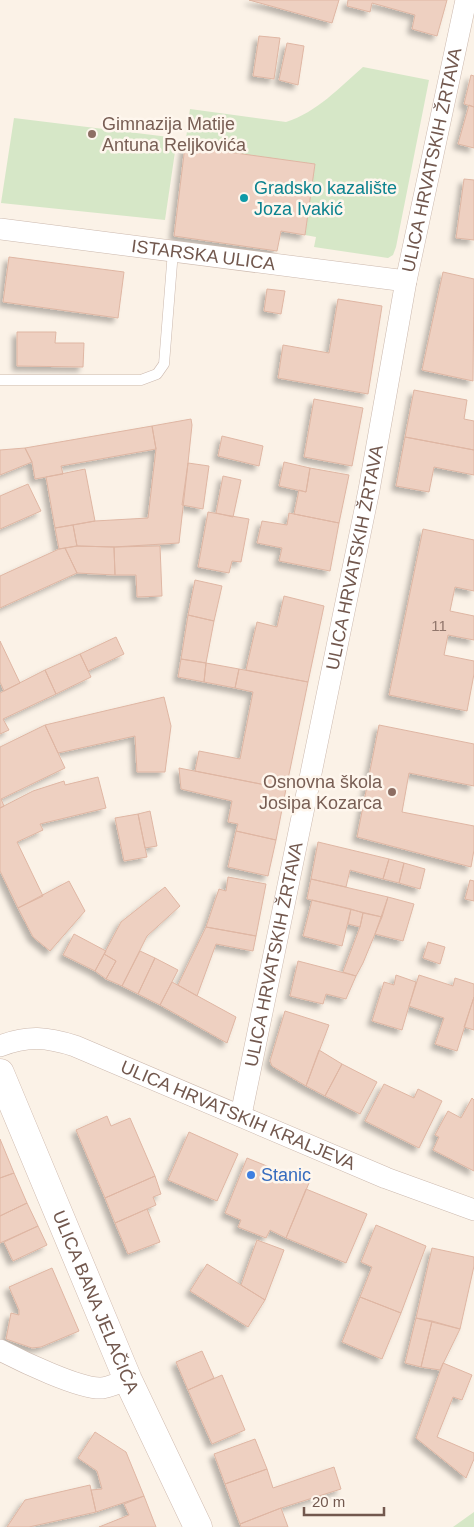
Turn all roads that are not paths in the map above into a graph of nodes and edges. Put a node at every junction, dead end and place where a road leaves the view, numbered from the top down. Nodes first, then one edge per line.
1 (466, 0) edge
2 (0, 229) edge
3 (173, 251) junction
4 (406, 281) junction
5 (0, 380) edge
6 (0, 1046) edge
7 (0, 1073) edge
8 (240, 1115) junction
9 (474, 1210) edge
10 (0, 1350) edge
11 (128, 1380) junction
12 (198, 1527) edge

1 - 4 street, ULICA HRVATSKIH ŽRTAVA
2 - 3 street, ISTARSKA ULICA
3 - 4 street, ISTARSKA ULICA
3 - 5 lane
4 - 8 street, ULICA HRVATSKIH ŽRTAVA
6 - 8 street, ULICA HRVATSKIH KRALJEVA
7 - 11 main road, ULICA BANA JELAČIĆA
8 - 9 street, ULICA HRVATSKIH KRALJEVA
10 - 11 street
11 - 12 main road, ULICA BANA JELAČIĆA

